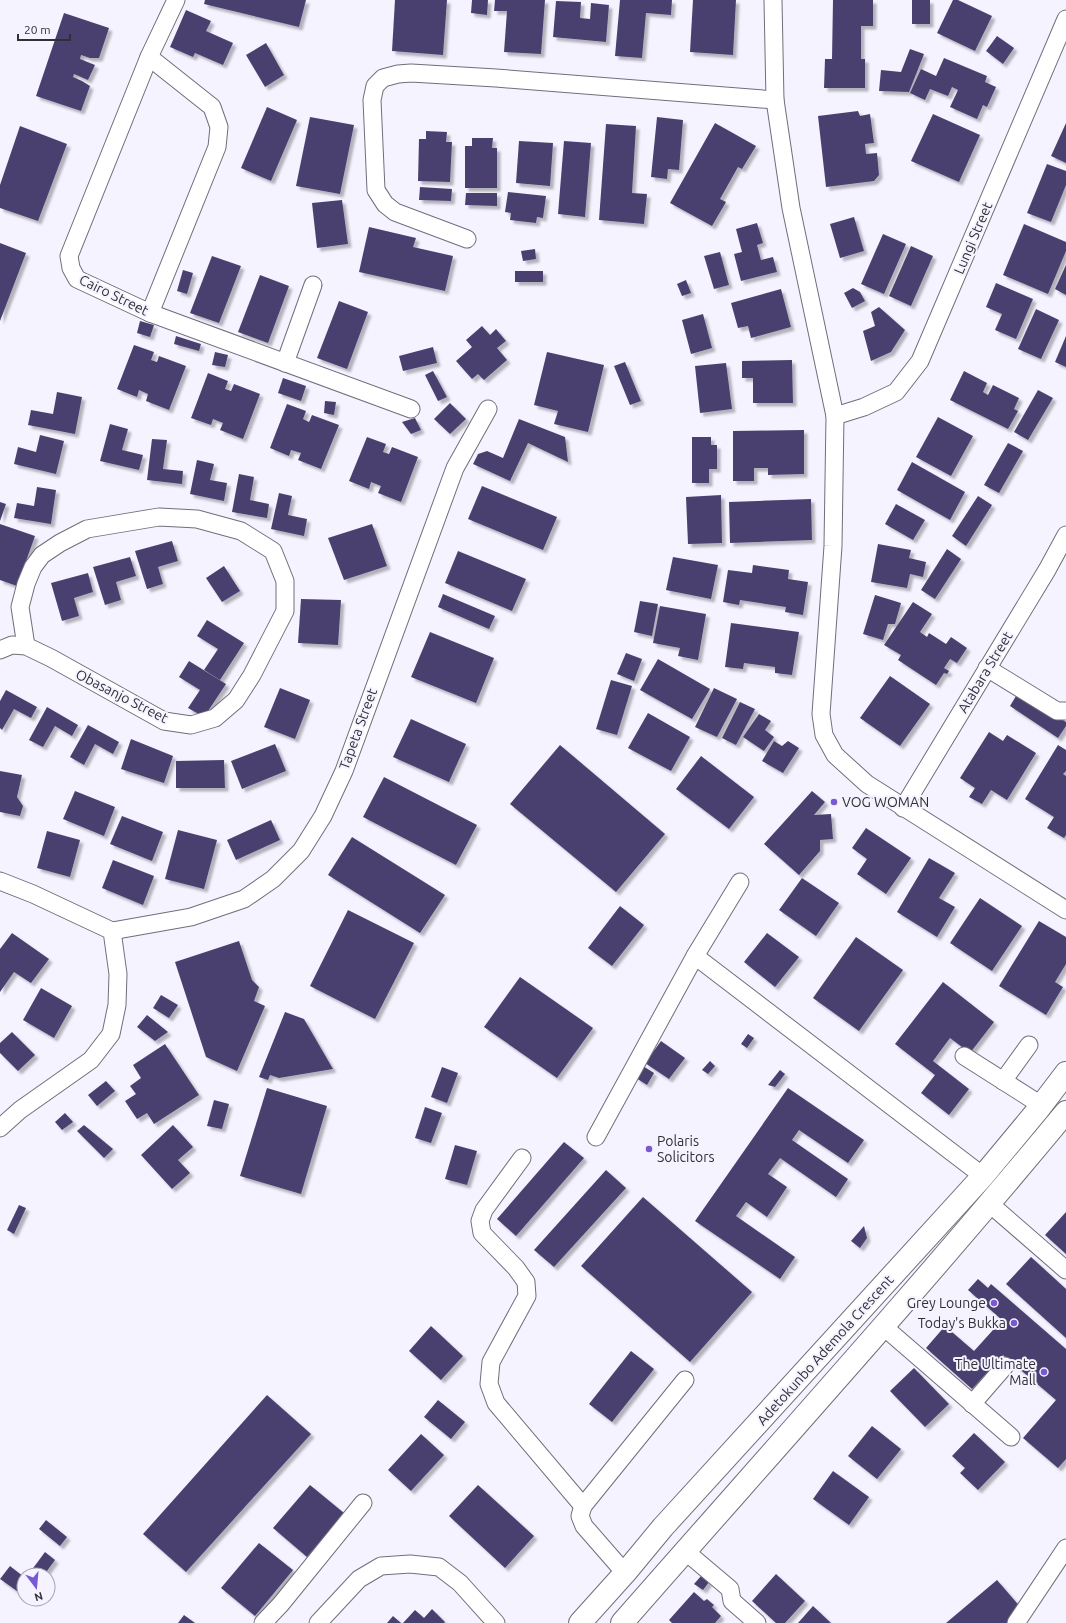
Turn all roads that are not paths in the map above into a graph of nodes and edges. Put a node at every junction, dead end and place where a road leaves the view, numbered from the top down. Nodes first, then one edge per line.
1 (176, 0) edge
2 (773, 0) edge
3 (1066, 19) edge
4 (148, 56) junction
5 (775, 100) junction
6 (467, 239) dead end
7 (313, 285) dead end
8 (150, 313) junction
9 (285, 363) junction
10 (411, 409) dead end
11 (488, 409) dead end
12 (835, 416) junction
13 (1066, 535) edge
14 (26, 646) junction
15 (0, 650) edge
16 (987, 668) junction
17 (1066, 711) edge
18 (903, 808) junction
19 (0, 881) edge
20 (740, 882) dead end
21 (1066, 910) edge
22 (112, 931) junction
23 (695, 956) junction
24 (1029, 1045) dead end
25 (964, 1056) dead end
26 (1066, 1073) edge
27 (1003, 1081) junction
28 (1041, 1106) junction
29 (1066, 1112) edge
30 (0, 1128) edge
31 (596, 1137) dead end
32 (522, 1158) dead end
33 (983, 1176) junction
34 (990, 1204) junction
35 (1066, 1270) edge
36 (884, 1327) junction
37 (1005, 1366) dead end
38 (685, 1380) dead end
39 (972, 1404) junction
40 (1011, 1437) dead end
41 (363, 1504) dead end
42 (583, 1506) junction
43 (1066, 1548) edge
44 (685, 1551) junction
45 (625, 1573) junction
46 (263, 1623) edge
47 (318, 1623) edge
48 (496, 1623) edge
49 (580, 1623) edge
50 (622, 1623) edge
51 (757, 1623) edge
52 (1016, 1623) edge

1 - 4 street, Cairo Street
2 - 5 street
3 - 12 street, Lungi Street
4 - 8 street
4 - 8 street, Cairo Street
5 - 6 street
5 - 12 street
7 - 9 street
8 - 9 street, Cairo Street
9 - 10 street, Cairo Street
11 - 22 street, Tapeta Street
12 - 18 street
13 - 16 street, Atabara Street
14 - 14 street, Obasanjo Street
14 - 15 street, Obasanjo Street
16 - 17 street
16 - 18 street, Atabara Street
18 - 21 street
19 - 22 street
20 - 23 street
22 - 30 street
23 - 31 street
23 - 33 street
24 - 27 street
25 - 27 street
26 - 28 main road, Adetokunbo Ademola Crescent
27 - 28 street
28 - 33 main road, Adetokunbo Ademola Crescent
29 - 34 main road, Adetokunbo Ademola Crescent
32 - 42 street
33 - 45 main road, Adetokunbo Ademola Crescent
34 - 35 street
34 - 36 main road, Adetokunbo Ademola Crescent
36 - 39 street
36 - 44 main road, Adetokunbo Ademola Crescent
37 - 39 street
38 - 42 street
39 - 40 street
41 - 46 street
42 - 45 street
43 - 52 street
44 - 50 main road, Adetokunbo Ademola Crescent
44 - 51 street
45 - 49 main road, Adetokunbo Ademola Crescent
47 - 48 street

